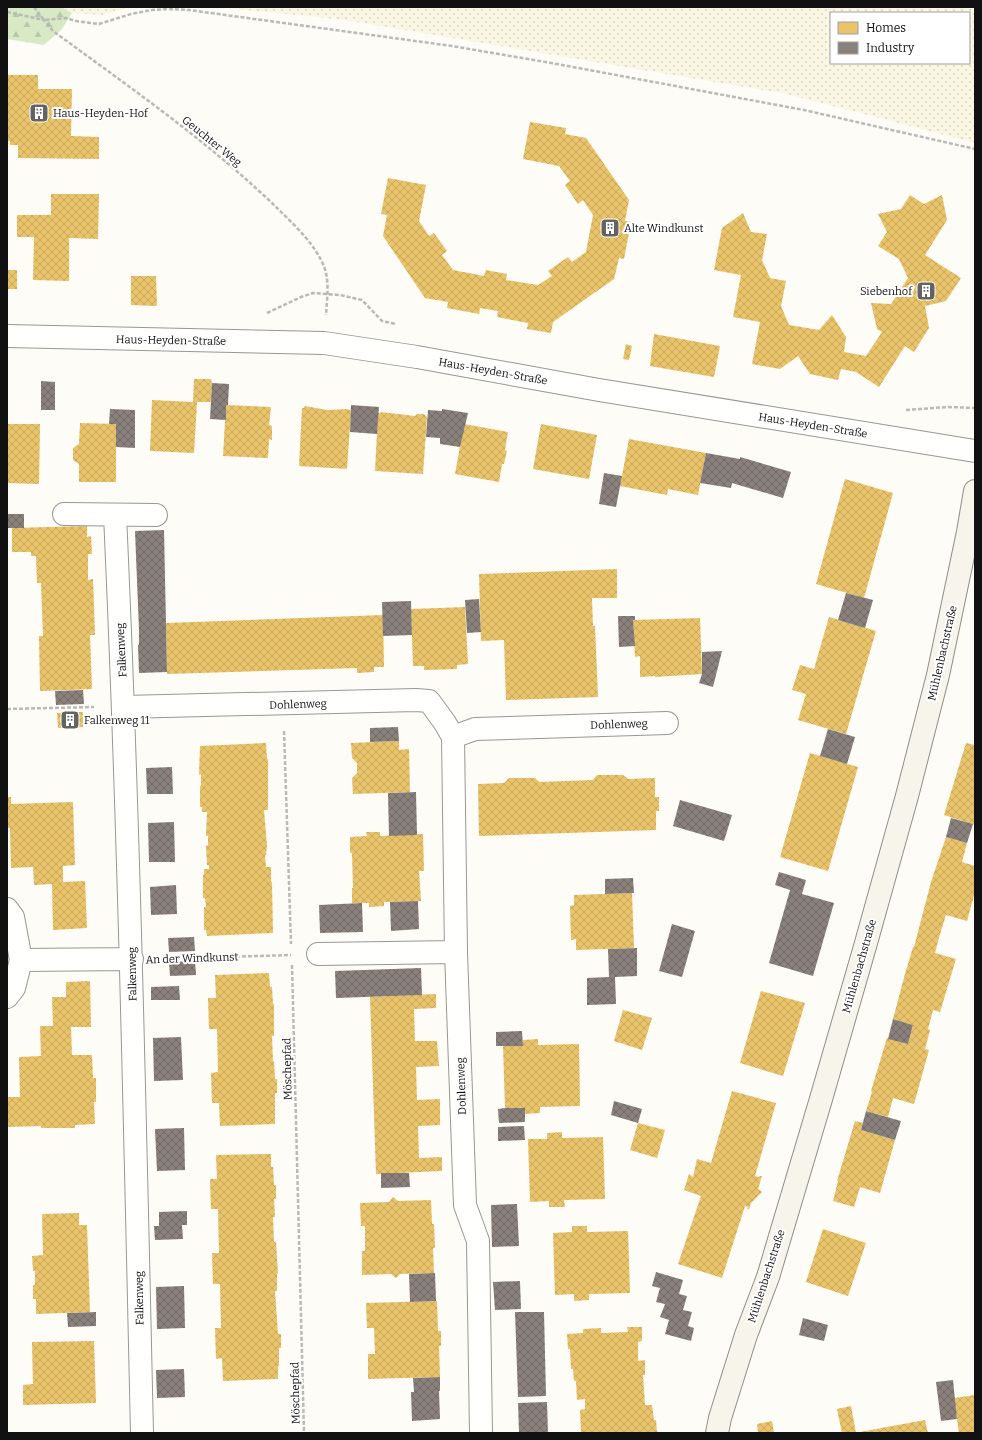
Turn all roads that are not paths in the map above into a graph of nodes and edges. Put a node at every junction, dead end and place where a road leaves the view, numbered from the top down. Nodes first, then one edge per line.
1 (7, 336) edge
2 (975, 451) edge
3 (975, 491) edge
4 (64, 514) dead end
5 (115, 515) junction
6 (156, 515) dead end
7 (124, 707) junction
8 (667, 723) dead end
9 (453, 737) junction
10 (7, 909) edge
11 (456, 952) junction
12 (318, 954) dead end
13 (132, 959) junction
14 (21, 960) junction
15 (7, 997) edge
16 (142, 1433) edge
17 (481, 1433) edge
18 (717, 1433) edge

1 - 2 street, Haus-Heyden-Straße
3 - 18 street, Mühlenbachstraße
4 - 5 street
5 - 6 street
5 - 7 street, Falkenweg
7 - 9 street, Dohlenweg
7 - 13 street, Falkenweg
8 - 9 street, Dohlenweg
9 - 11 street, Dohlenweg
10 - 14 street
11 - 12 street
11 - 17 street, Dohlenweg
13 - 14 street, An der Windkunst
13 - 16 street, Falkenweg
14 - 15 street

